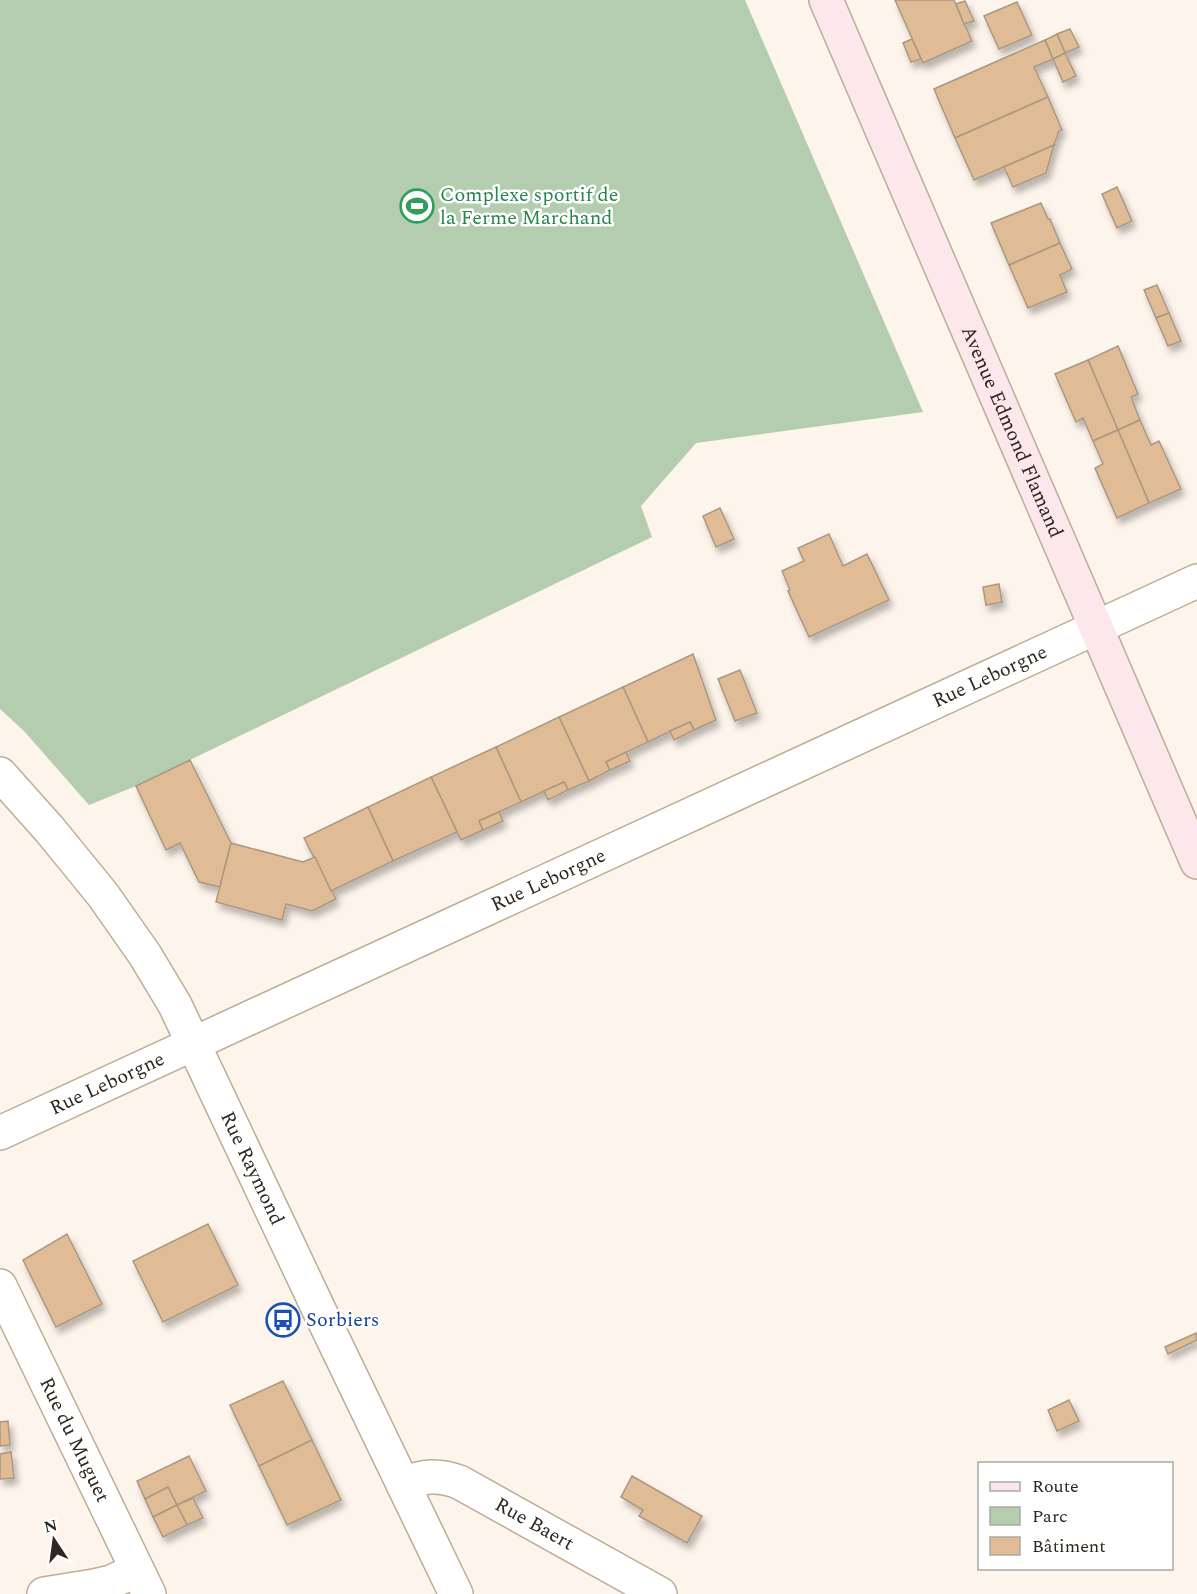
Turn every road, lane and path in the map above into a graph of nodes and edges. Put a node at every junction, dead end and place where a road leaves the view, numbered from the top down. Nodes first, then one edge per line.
1 (826, 0) edge
2 (1197, 581) edge
3 (1096, 627) junction
4 (0, 774) edge
5 (1197, 862) edge
6 (194, 1043) junction
7 (0, 1133) edge
8 (0, 1286) edge
9 (403, 1484) junction
10 (143, 1582) edge
11 (44, 1594) edge
12 (456, 1594) edge
13 (660, 1594) edge

1 - 3 street, Avenue Edmond Flamand
2 - 3 street, Rue Leborgne
3 - 5 street, Avenue Edmond Flamand
3 - 6 street, Rue Leborgne
4 - 6 street, Rue Raymond
6 - 7 street, Rue Leborgne
6 - 9 street, Rue Raymond
8 - 10 street, Rue du Muguet
9 - 12 street, Rue Raymond
9 - 13 street, Rue Baert
10 - 11 street

